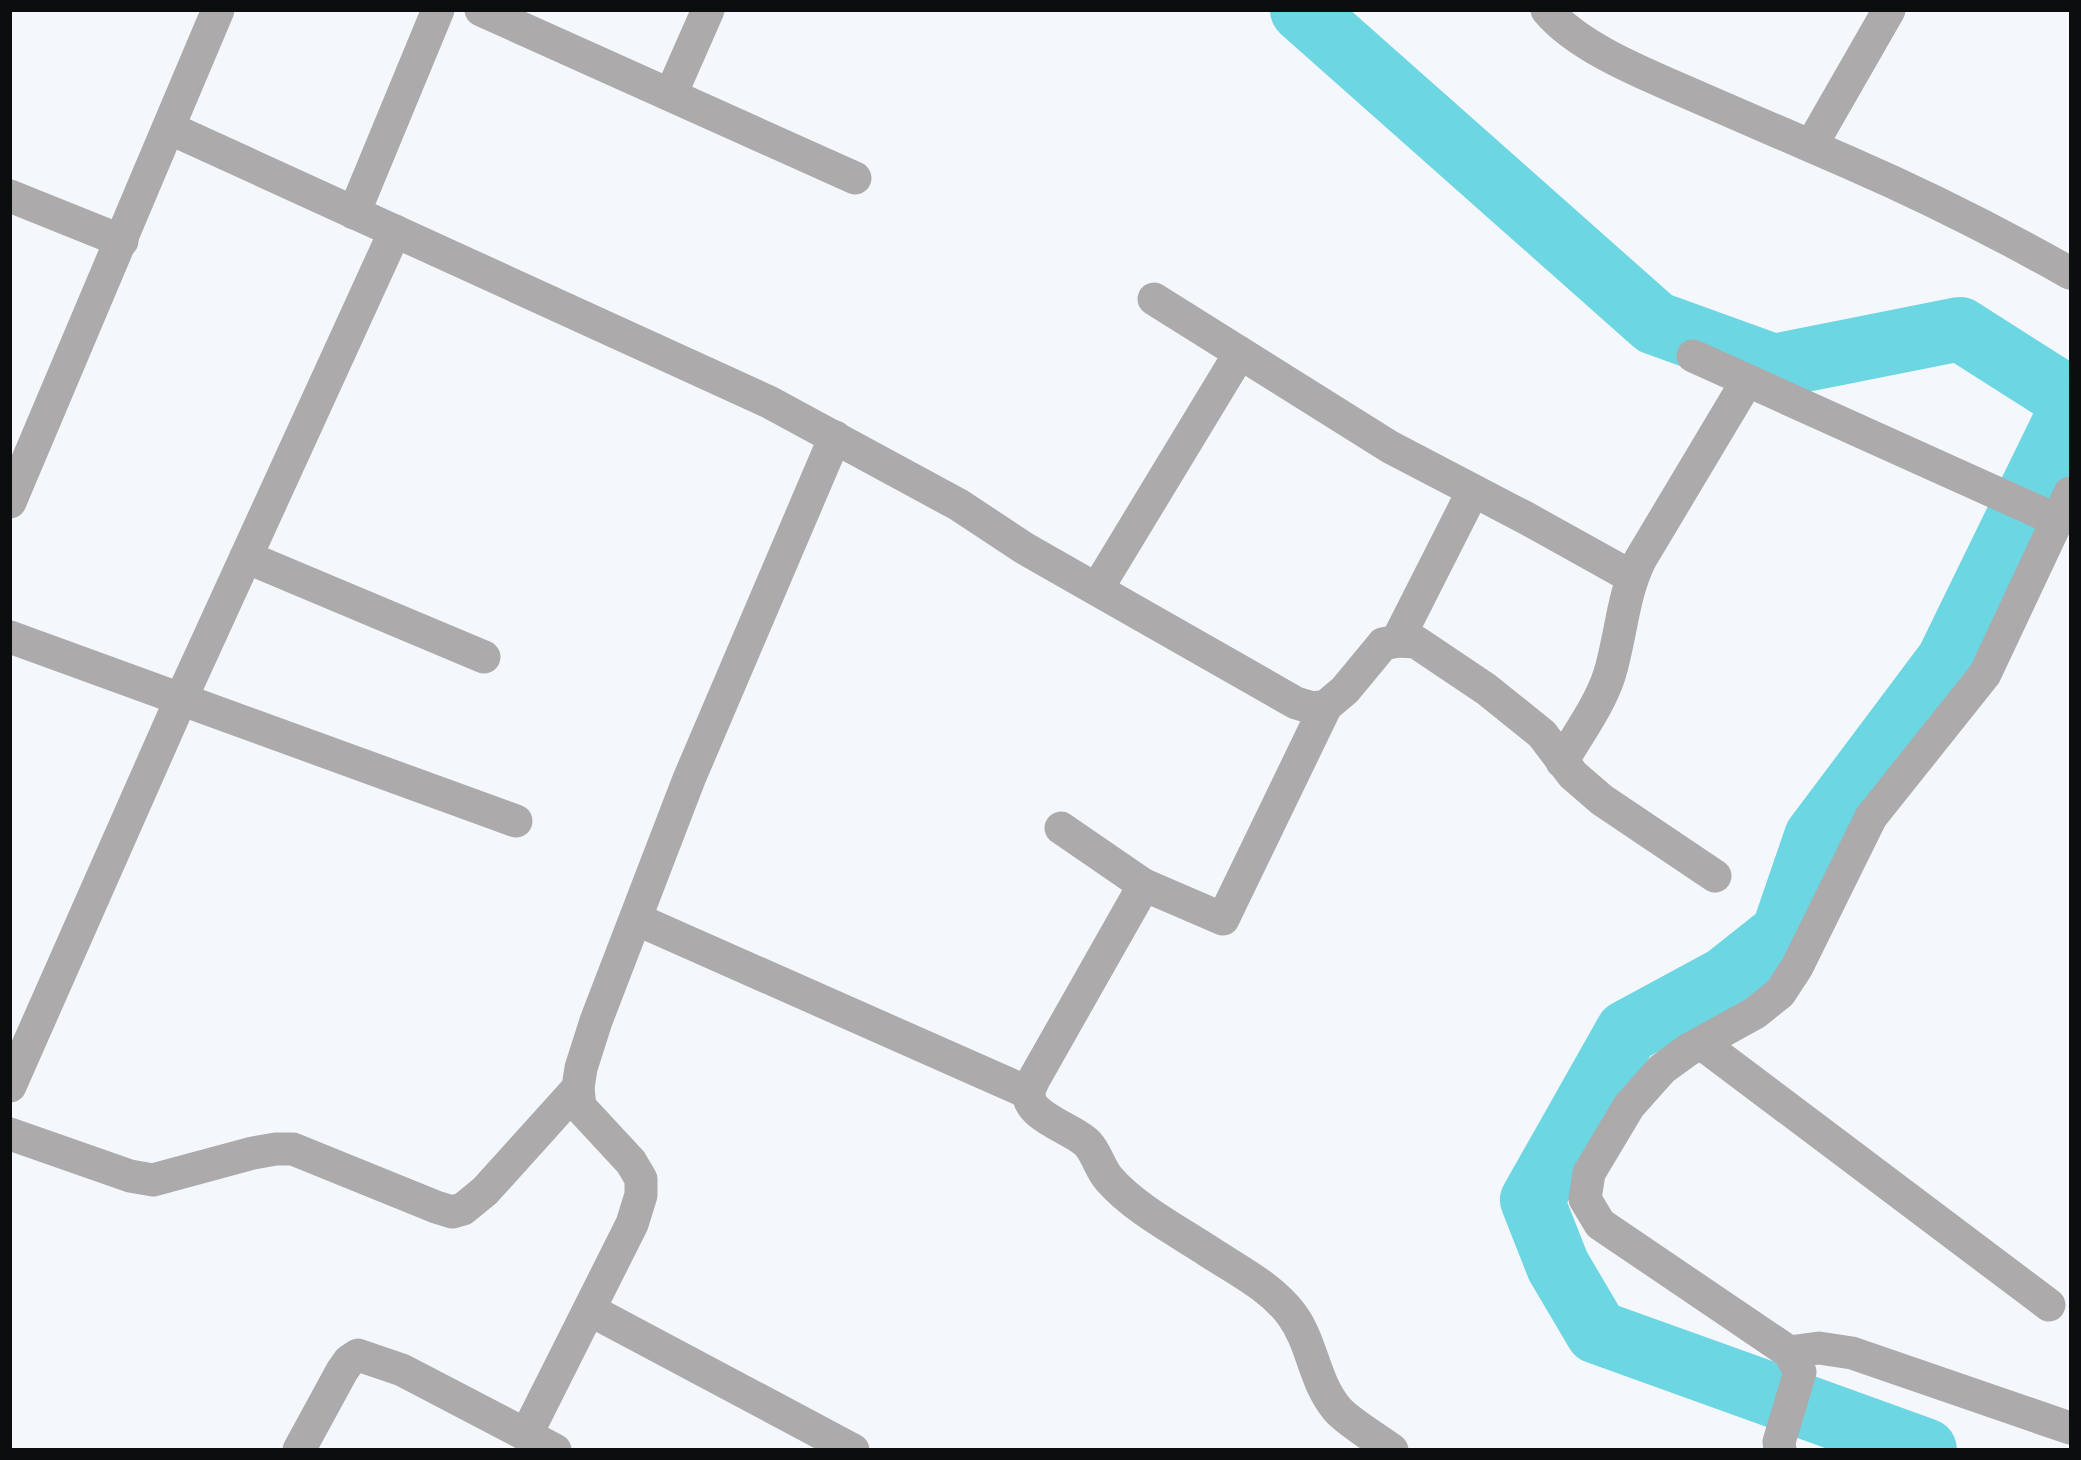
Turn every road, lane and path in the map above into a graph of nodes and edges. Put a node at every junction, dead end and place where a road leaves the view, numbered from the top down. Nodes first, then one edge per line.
1 (218, 10) edge
2 (438, 10) edge
3 (481, 10) edge
4 (708, 10) edge
5 (1547, 10) edge
6 (1889, 10) edge
7 (671, 94) junction
8 (169, 128) junction
9 (1811, 146) junction
10 (855, 178) dead end
11 (10, 196) edge
12 (354, 213) junction
13 (395, 231) junction
14 (122, 241) junction
15 (2070, 273) edge
16 (1154, 299) dead end
17 (1240, 353) junction
18 (1693, 356) dead end
19 (1747, 381) junction
20 (835, 437) junction
21 (1473, 491) junction
22 (10, 502) edge
23 (2059, 510) edge
24 (246, 557) junction
25 (1632, 576) junction
26 (1097, 590) junction
27 (10, 637) edge
28 (1397, 641) junction
29 (483, 657) dead end
30 (181, 699) junction
31 (1326, 706) junction
32 (1562, 762) junction
33 (516, 821) dead end
34 (1061, 828) dead end
35 (1715, 876) dead end
36 (1144, 885) junction
37 (636, 919) junction
38 (1701, 1043) junction
39 (10, 1086) edge
40 (578, 1088) junction
41 (1029, 1093) junction
42 (10, 1134) edge
43 (2049, 1305) dead end
44 (590, 1310) junction
45 (1794, 1362) junction
46 (2070, 1428) edge
47 (526, 1435) junction
48 (1779, 1446) edge
49 (299, 1449) edge
50 (555, 1449) edge
51 (853, 1449) edge
52 (1392, 1449) edge

1 - 8 street
2 - 12 street
3 - 7 street
4 - 7 street
5 - 9 street
6 - 9 street
7 - 10 street
8 - 12 street
8 - 14 street
9 - 15 street
11 - 14 street
12 - 13 street
13 - 20 street
13 - 24 street
14 - 22 street
16 - 17 street
17 - 21 street
17 - 26 street
18 - 19 street
19 - 23 street
19 - 25 street
20 - 26 street
20 - 37 street
21 - 25 street
21 - 28 street
23 - 38 street
24 - 29 street
24 - 30 street
25 - 32 street
26 - 31 street
27 - 30 street
28 - 31 street
28 - 32 street
30 - 33 street
30 - 39 street
31 - 36 street
32 - 35 street
34 - 36 street
36 - 41 street
37 - 40 street
37 - 41 street
38 - 43 street
38 - 45 street
40 - 42 street
40 - 44 street
41 - 52 street
44 - 47 street
44 - 51 street
45 - 46 street
45 - 48 street
47 - 49 street
47 - 50 street

